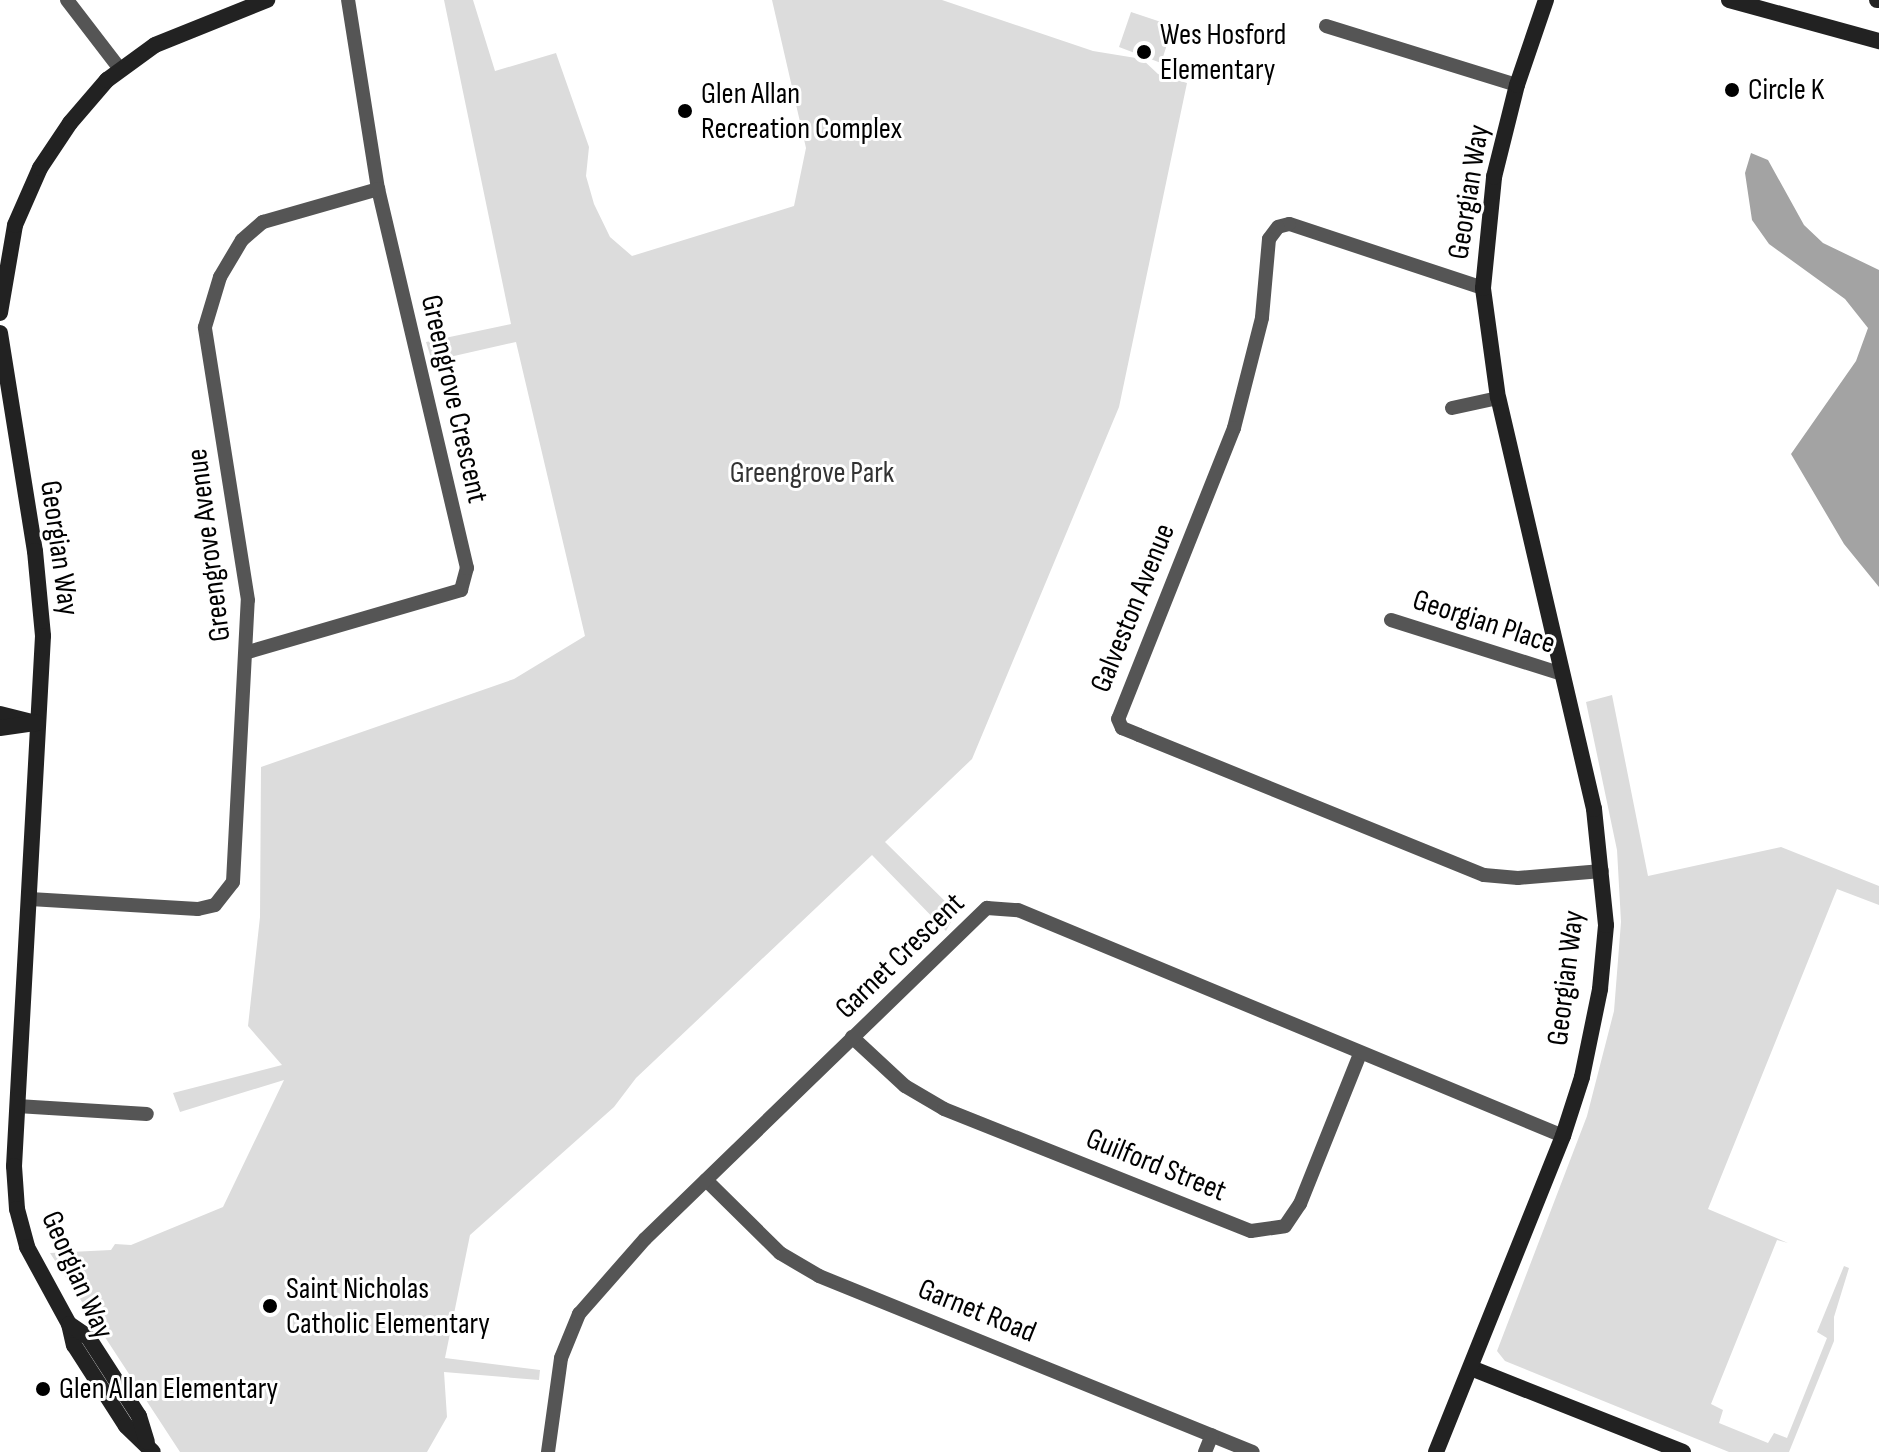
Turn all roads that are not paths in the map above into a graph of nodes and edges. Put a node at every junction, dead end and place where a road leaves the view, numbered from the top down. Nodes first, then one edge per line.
1 (67, 0) edge
2 (267, 0) edge
3 (348, 0) edge
4 (1546, 0) edge
5 (1729, 0) edge
6 (1751, 4) edge
7 (1326, 26) dead end
8 (1879, 41) edge
9 (120, 69) junction
10 (1517, 85) junction
11 (378, 189) junction
12 (1483, 288) junction
13 (0, 313) edge
14 (0, 333) edge
15 (1498, 398) junction
16 (1452, 408) dead end
17 (5, 415) edge
18 (1391, 620) dead end
19 (248, 652) junction
20 (1562, 674) junction
21 (0, 714) edge
22 (37, 723) junction
23 (0, 728) edge
24 (1602, 871) junction
25 (30, 899) junction
26 (852, 1037) junction
27 (1360, 1054) junction
28 (17, 1106) junction
29 (147, 1114) dead end
30 (1563, 1136) junction
31 (706, 1180) junction
32 (1471, 1368) junction
33 (1212, 1435) junction
34 (150, 1447) edge
35 (1664, 1449) edge
36 (548, 1452) edge
37 (1205, 1452) edge
38 (1253, 1452) edge
39 (1436, 1452) edge
40 (1683, 1452) edge

1 - 9 street
2 - 9 street
3 - 11 street, Greengrove Crescent
4 - 10 street, Georgian Way
5 - 6 street
6 - 8 street
7 - 10 street
9 - 13 street
10 - 12 street, Georgian Way
11 - 19 street, Greengrove Avenue
11 - 19 street, Greengrove Crescent
12 - 15 street, Georgian Way
12 - 24 street, Galveston Avenue
14 - 17 street, Georgian Way
15 - 16 street
15 - 20 street, Georgian Way
17 - 22 street, Georgian Way
18 - 20 street, Georgian Place
19 - 25 street, Greengrove Avenue
20 - 24 street, Georgian Way
21 - 22 street
22 - 23 street
22 - 25 street, Georgian Way
24 - 30 street, Georgian Way
25 - 28 street, Georgian Way
26 - 27 street, Garnet Crescent
26 - 27 street, Guilford Street
26 - 31 street, Garnet Crescent
27 - 30 street, Garnet Crescent
28 - 29 street
28 - 34 street, Georgian Way
30 - 32 street, Georgian Way
31 - 33 street, Garnet Road
31 - 36 street, Garnet Crescent
32 - 35 street
32 - 39 street, Georgian Way
33 - 37 street
33 - 38 street, Garnet Road
35 - 40 street

